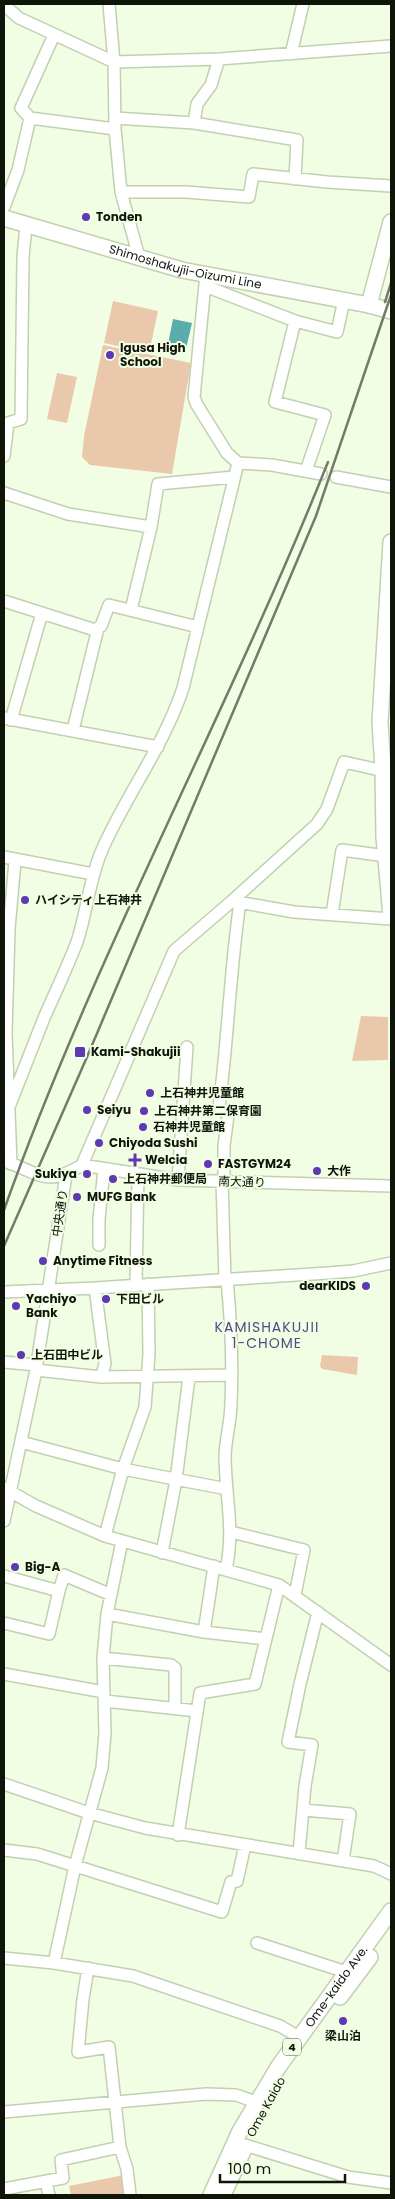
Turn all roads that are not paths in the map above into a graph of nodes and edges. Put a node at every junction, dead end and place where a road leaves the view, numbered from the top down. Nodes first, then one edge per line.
1 (109, 4) edge
2 (303, 4) edge
3 (4, 5) edge
4 (54, 35) junction
5 (391, 46) edge
6 (291, 54) junction
7 (219, 59) junction
8 (114, 62) junction
9 (30, 118) junction
10 (114, 123) junction
11 (194, 124) junction
12 (295, 179) junction
13 (391, 186) edge
14 (121, 192) junction
15 (4, 207) edge
16 (4, 218) edge
17 (391, 222) edge
18 (26, 225) junction
19 (139, 258) junction
20 (206, 280) junction
21 (344, 300) junction
22 (369, 305) junction
23 (391, 311) edge
24 (295, 321) junction
25 (6, 422) edge
26 (4, 456) edge
27 (238, 463) junction
28 (306, 471) junction
29 (321, 474) dead end
30 (336, 477) dead end
31 (234, 478) junction
32 (391, 487) edge
33 (4, 492) edge
34 (151, 527) junction
35 (391, 542) edge
36 (4, 601) edge
37 (131, 610) junction
38 (389, 612) edge
39 (42, 613) junction
40 (198, 627) junction
41 (98, 628) junction
42 (386, 702) edge
43 (6, 720) edge
44 (73, 730) junction
45 (158, 747) junction
46 (383, 769) edge
47 (388, 829) edge
48 (9, 859) edge
49 (388, 866) edge
50 (93, 874) junction
51 (236, 901) junction
52 (332, 914) junction
53 (391, 917) edge
54 (5, 1033) edge
55 (187, 1047) dead end
56 (9, 1107) junction
57 (7, 1162) edge
58 (82, 1165) junction
59 (104, 1169) junction
60 (138, 1174) junction
61 (66, 1175) junction
62 (178, 1180) junction
63 (223, 1181) junction
64 (391, 1186) edge
65 (99, 1245) dead end
66 (391, 1263) edge
67 (226, 1280) junction
68 (142, 1285) junction
69 (95, 1288) junction
70 (49, 1291) junction
71 (4, 1292) edge
72 (4, 1362) edge
73 (36, 1367) junction
74 (232, 1375) junction
75 (189, 1376) junction
76 (101, 1377) junction
77 (147, 1378) junction
78 (21, 1442) junction
79 (123, 1469) junction
80 (176, 1480) junction
81 (7, 1489) edge
82 (227, 1489) junction
83 (4, 1522) edge
84 (231, 1532) junction
85 (104, 1536) junction
86 (122, 1541) junction
87 (162, 1553) junction
88 (214, 1566) junction
89 (226, 1569) junction
90 (4, 1576) edge
91 (279, 1585) junction
92 (59, 1591) junction
93 (110, 1594) junction
94 (295, 1595) junction
95 (318, 1612) junction
96 (107, 1614) junction
97 (4, 1623) edge
98 (204, 1632) junction
99 (266, 1638) junction
100 (103, 1658) junction
101 (391, 1665) edge
102 (4, 1674) edge
103 (105, 1696) junction
104 (176, 1708) junction
105 (198, 1711) junction
106 (4, 1784) edge
107 (303, 1810) junction
108 (89, 1814) junction
109 (178, 1835) junction
110 (245, 1846) junction
111 (4, 1850) edge
112 (299, 1852) junction
113 (343, 1861) junction
114 (75, 1866) junction
115 (391, 1874) edge
116 (391, 1911) edge
117 (391, 1928) edge
118 (257, 1943) dead end
119 (4, 1958) edge
120 (54, 1963) junction
121 (88, 1968) junction
122 (346, 1972) junction
123 (299, 2037) junction
124 (256, 2102) junction
125 (116, 2103) junction
126 (4, 2112) edge
127 (245, 2145) junction
128 (120, 2147) junction
129 (46, 2182) junction
130 (391, 2182) edge
131 (4, 2189) edge
132 (49, 2195) edge
133 (130, 2195) edge
134 (211, 2195) edge
135 (223, 2195) edge

1 - 8 street
2 - 6 street
3 - 4 street
4 - 8 street
4 - 9 street
5 - 6 street
6 - 7 street
7 - 8 street
7 - 11 street
8 - 10 street
9 - 10 street
9 - 15 street
10 - 11 street
10 - 14 street
11 - 12 street
12 - 13 street
12 - 14 street
14 - 19 street
16 - 18 main road, Shimoshakujii-Oizumi Line
17 - 22 main road
18 - 19 main road, Shimoshakujii-Oizumi Line
18 - 25 street
19 - 20 main road, Shimoshakujii-Oizumi Line
20 - 21 main road, Shimoshakujii-Oizumi Line
20 - 24 street
20 - 27 street
21 - 22 main road, Shimoshakujii-Oizumi Line
21 - 24 street
22 - 23 main road, Shimoshakujii-Oizumi Line
24 - 28 street
25 - 26 street
27 - 28 street
27 - 31 street
28 - 29 street
30 - 32 street
31 - 34 street
31 - 40 street
33 - 34 street
34 - 37 street
35 - 38 main road
36 - 39 street
37 - 40 street
37 - 41 street
38 - 42 main road
39 - 41 street
39 - 43 street
40 - 45 street
41 - 44 street
42 - 46 main road
43 - 44 street
44 - 45 street
45 - 50 street
46 - 47 main road
46 - 51 street
47 - 49 main road
48 - 50 street
48 - 54 street
49 - 52 street
49 - 53 main road
50 - 56 street
51 - 52 street
51 - 58 street
51 - 63 street
52 - 53 street
54 - 56 street
55 - 62 street
56 - 57 street
57 - 61 street, 中央通り
58 - 59 street, 南大通り
58 - 61 street
59 - 60 street, 南大通り
59 - 65 street
60 - 62 street, 南大通り
60 - 68 street
61 - 70 street, 中央通り
62 - 63 street, 南大通り
63 - 64 street, 南大通り
63 - 67 street
66 - 67 street
67 - 68 street
67 - 74 street
68 - 69 street
68 - 77 street
69 - 70 street
69 - 76 street
70 - 71 street
70 - 73 street, 中央通り
72 - 73 street
73 - 76 street
73 - 78 street, 中央通り
74 - 75 street
74 - 82 street
75 - 77 street
75 - 80 street
76 - 77 street
77 - 79 street
78 - 79 street
78 - 81 street, 中央通り
79 - 80 street
79 - 85 street
80 - 82 street
80 - 87 street
81 - 83 street, 中央通り
81 - 85 street
82 - 84 street
84 - 89 street
84 - 94 street
85 - 86 street
86 - 87 street
86 - 93 street
87 - 88 street
88 - 89 street
88 - 98 street
89 - 91 street
90 - 92 street
91 - 94 street
91 - 99 street
92 - 93 street
92 - 97 street
93 - 96 street
94 - 95 street
95 - 101 street
95 - 107 street
96 - 98 street
96 - 100 street
98 - 99 street
99 - 105 street
100 - 103 street
100 - 104 street
102 - 103 street
103 - 104 street
103 - 108 street
104 - 105 street
105 - 109 street
106 - 108 street
107 - 112 street
107 - 113 street
108 - 109 street
108 - 114 street
109 - 110 street
110 - 112 street
110 - 114 street
111 - 114 street
112 - 113 street
113 - 115 street
114 - 120 street
116 - 122 main road, Ome-kaido Ave. / 4
117 - 127 main road, Ome Kaido / 4
118 - 122 street
119 - 120 street
120 - 121 street
121 - 123 street
121 - 125 street
122 - 123 main road, Ome-kaido Ave. / 4
123 - 124 main road, Ome-kaido Ave. / 4
124 - 125 street
124 - 134 main road, Ome-kaido Ave. / 4
125 - 126 street
125 - 128 street
127 - 130 street
127 - 135 main road, Ome Kaido / 4
128 - 129 street
128 - 133 street
129 - 131 street
129 - 132 street

